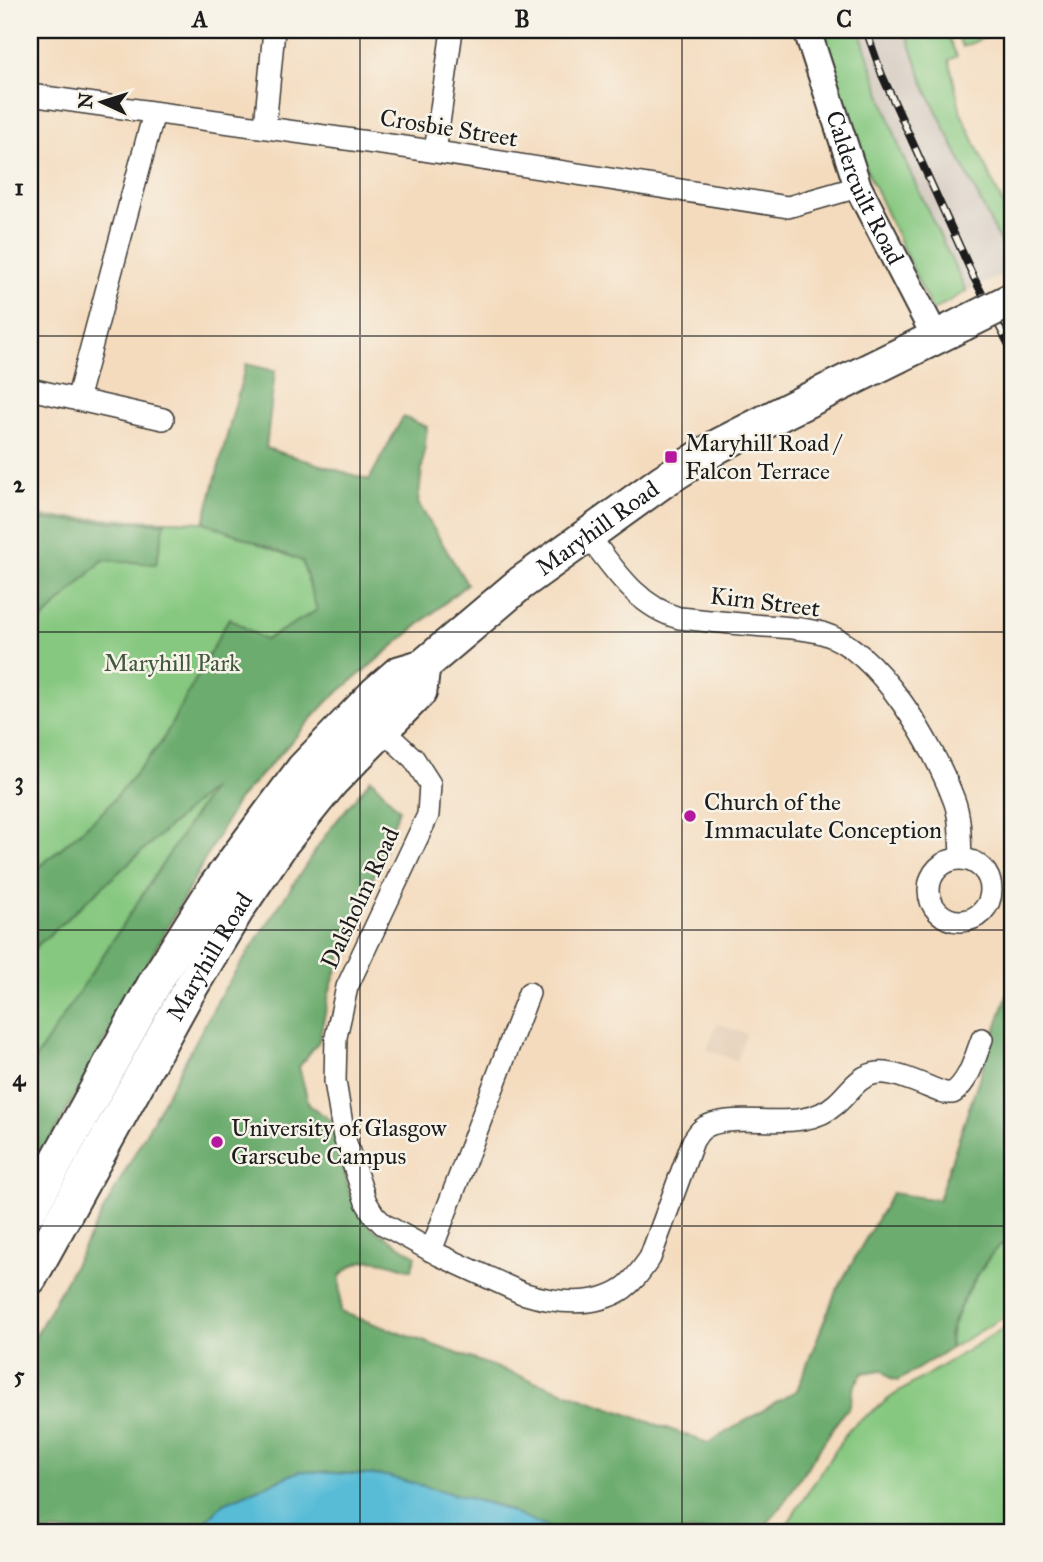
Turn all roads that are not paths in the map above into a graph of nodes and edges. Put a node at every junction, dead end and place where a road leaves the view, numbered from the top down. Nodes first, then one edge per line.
1 (274, 30) edge
2 (452, 30) edge
3 (807, 30) edge
4 (30, 95) edge
5 (154, 113) junction
6 (265, 127) junction
7 (435, 152) junction
8 (858, 187) junction
9 (1013, 299) edge
10 (949, 331) junction
11 (30, 389) edge
12 (77, 400) junction
13 (163, 419) dead end
14 (587, 534) junction
15 (371, 719) junction
16 (961, 859) dead end
17 (530, 993) dead end
18 (982, 1038) dead end
19 (30, 1210) edge
20 (431, 1251) junction
21 (30, 1278) edge

1 - 6 street
2 - 7 street
3 - 8 street, Caldercuilt Road
4 - 5 street, Crosbie Street
5 - 6 street, Crosbie Street
5 - 12 street
6 - 7 street, Crosbie Street
7 - 8 street, Crosbie Street
8 - 10 street, Caldercuilt Road
9 - 10 main road, Maryhill Road, bridge
10 - 14 main road, Maryhill Road
11 - 12 street
12 - 13 street
14 - 15 main road, Maryhill Road
14 - 16 street, Kirn Street
15 - 19 main road, Maryhill Road
15 - 20 street, Dalsholm Road
15 - 21 main road, Maryhill Road
17 - 20 street
18 - 20 street, Dalsholm Road

